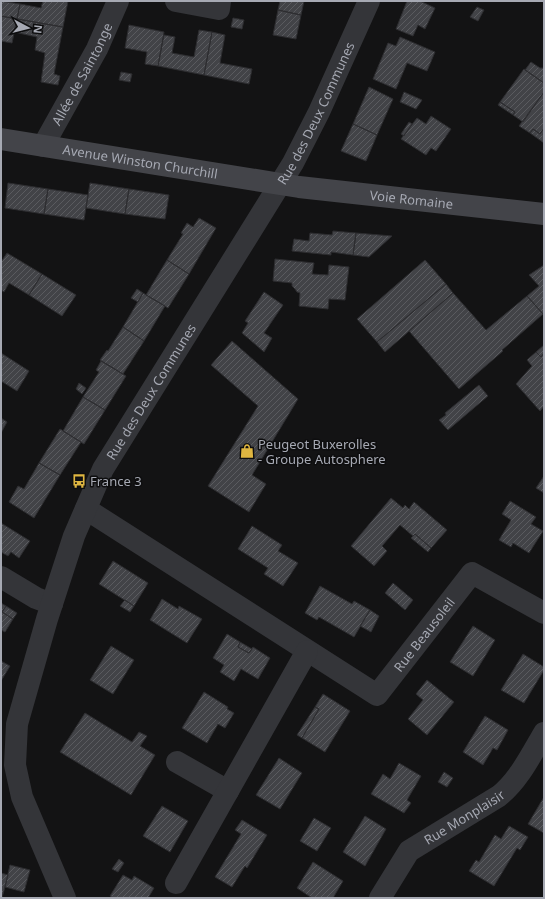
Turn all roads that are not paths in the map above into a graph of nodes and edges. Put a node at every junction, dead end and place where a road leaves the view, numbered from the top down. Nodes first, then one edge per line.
1 (118, 1) edge
2 (176, 1) edge
3 (220, 1) edge
4 (369, 1) edge
5 (1, 139) edge
6 (44, 146) junction
7 (280, 183) junction
8 (544, 214) edge
9 (86, 509) junction
10 (1, 576) edge
11 (52, 604) junction
12 (544, 613) edge
13 (307, 651) junction
14 (544, 733) edge
15 (177, 762) dead end
16 (10, 782) edge
17 (228, 791) junction
18 (176, 883) dead end
19 (66, 898) edge
20 (380, 898) edge

1 - 6 street, Allée de Saintonge
2 - 3 street
4 - 7 street, Rue des Deux Communes
5 - 6 street, Avenue Winston Churchill
6 - 7 street, Avenue Winston Churchill
7 - 8 street, Voie Romaine
7 - 9 street, Rue des Deux Communes
9 - 11 street, Rue des Deux Communes
9 - 13 street, Rue Beausoleil
10 - 11 street
11 - 16 street, Rue des Deux Communes
12 - 13 street, Rue Beausoleil
13 - 17 street
14 - 20 street, Rue Monplaisir
15 - 17 street
16 - 19 street, Rue des Deux Communes
17 - 18 street

